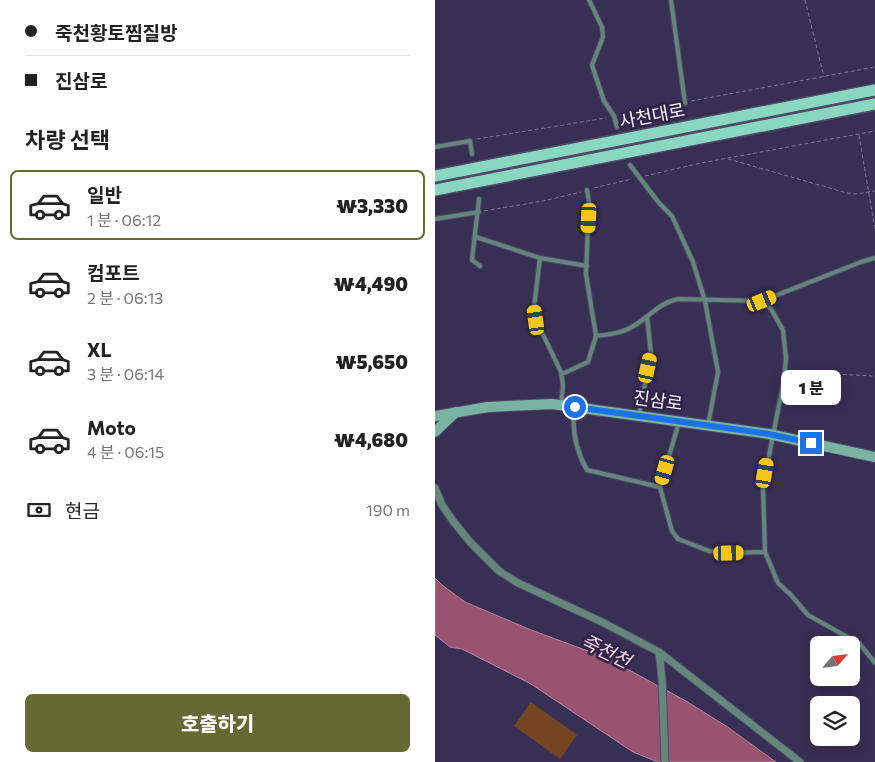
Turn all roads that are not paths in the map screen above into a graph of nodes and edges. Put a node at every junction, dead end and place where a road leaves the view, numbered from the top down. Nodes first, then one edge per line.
1 (589, 0) edge
2 (671, 0) edge
3 (875, 90) edge
4 (685, 102) road end
5 (875, 104) edge
6 (617, 127) dead end
7 (435, 147) edge
8 (472, 154) dead end
9 (630, 165) dead end
10 (435, 176) edge
11 (435, 190) edge
12 (587, 190) dead end
13 (479, 199) dead end
14 (479, 212) junction
15 (435, 219) edge
16 (476, 237) junction
17 (540, 258) junction
18 (875, 258) edge
19 (480, 266) dead end
20 (587, 266) junction
21 (705, 301) junction
22 (762, 301) junction
23 (647, 317) junction
24 (596, 336) junction
25 (562, 374) junction
26 (561, 405) junction
27 (575, 407) junction
28 (457, 412) junction
29 (639, 415) junction
30 (435, 416) edge
31 (679, 421) junction
32 (709, 425) junction
33 (435, 432) edge
34 (773, 435) junction
35 (875, 457) edge
36 (660, 487) junction
37 (435, 489) edge
38 (765, 552) junction
39 (659, 652) junction
40 (875, 663) edge
41 (665, 762) edge
42 (801, 762) edge

1 - 6 lane
2 - 4 lane
3 - 10 main road, 사천대로
5 - 11 main road, 사천대로
7 - 8 lane
9 - 21 lane
12 - 20 lane
13 - 14 lane
14 - 15 lane
14 - 16 lane
16 - 17 lane
16 - 19 lane
17 - 20 lane
17 - 25 lane
18 - 22 lane
20 - 24 lane
21 - 22 lane
21 - 23 lane
21 - 32 lane
22 - 34 lane
23 - 24 lane
23 - 29 lane
24 - 25 lane
25 - 26 lane
26 - 27 street, 진삼로
26 - 28 street, 진삼로
27 - 29 street, 진삼로
27 - 36 lane
28 - 30 street, 진삼로
28 - 33 street
29 - 31 street, 진삼로
31 - 32 street, 진삼로
31 - 36 lane
32 - 34 street, 진삼로
34 - 35 street, 진삼로
34 - 38 lane
36 - 38 lane
37 - 39 street
38 - 40 lane
39 - 41 street
39 - 42 street

